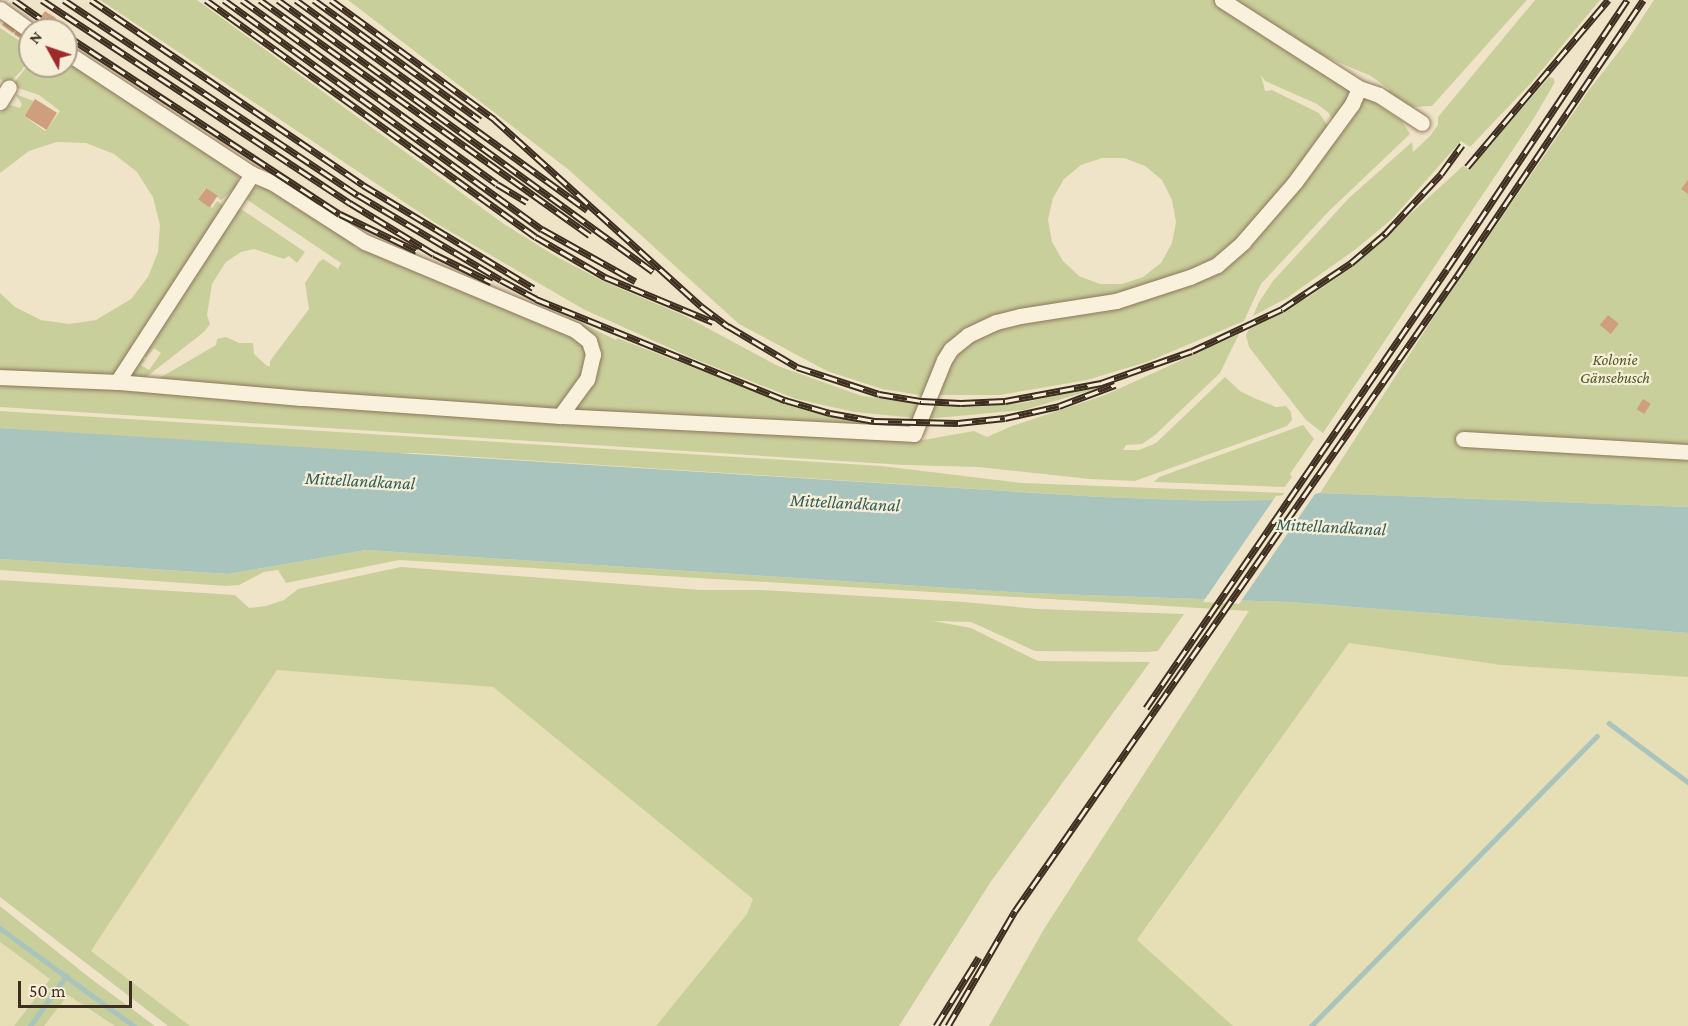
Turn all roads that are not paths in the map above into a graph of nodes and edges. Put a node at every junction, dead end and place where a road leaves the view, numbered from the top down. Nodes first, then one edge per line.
1 (1222, 0) edge
2 (0, 9) edge
3 (18, 22) edge
4 (78, 60) edge
5 (9, 87) dead end
6 (1359, 88) junction
7 (0, 102) edge
8 (1422, 123) dead end
9 (252, 174) junction
10 (0, 377) edge
11 (117, 382) junction
12 (560, 416) junction
13 (1463, 439) dead end
14 (1688, 452) edge

1 - 6 lane
2 - 3 lane
4 - 9 lane
5 - 7 lane
6 - 8 lane
6 - 12 lane
9 - 11 lane
9 - 12 lane
10 - 11 lane
11 - 12 lane
13 - 14 lane

